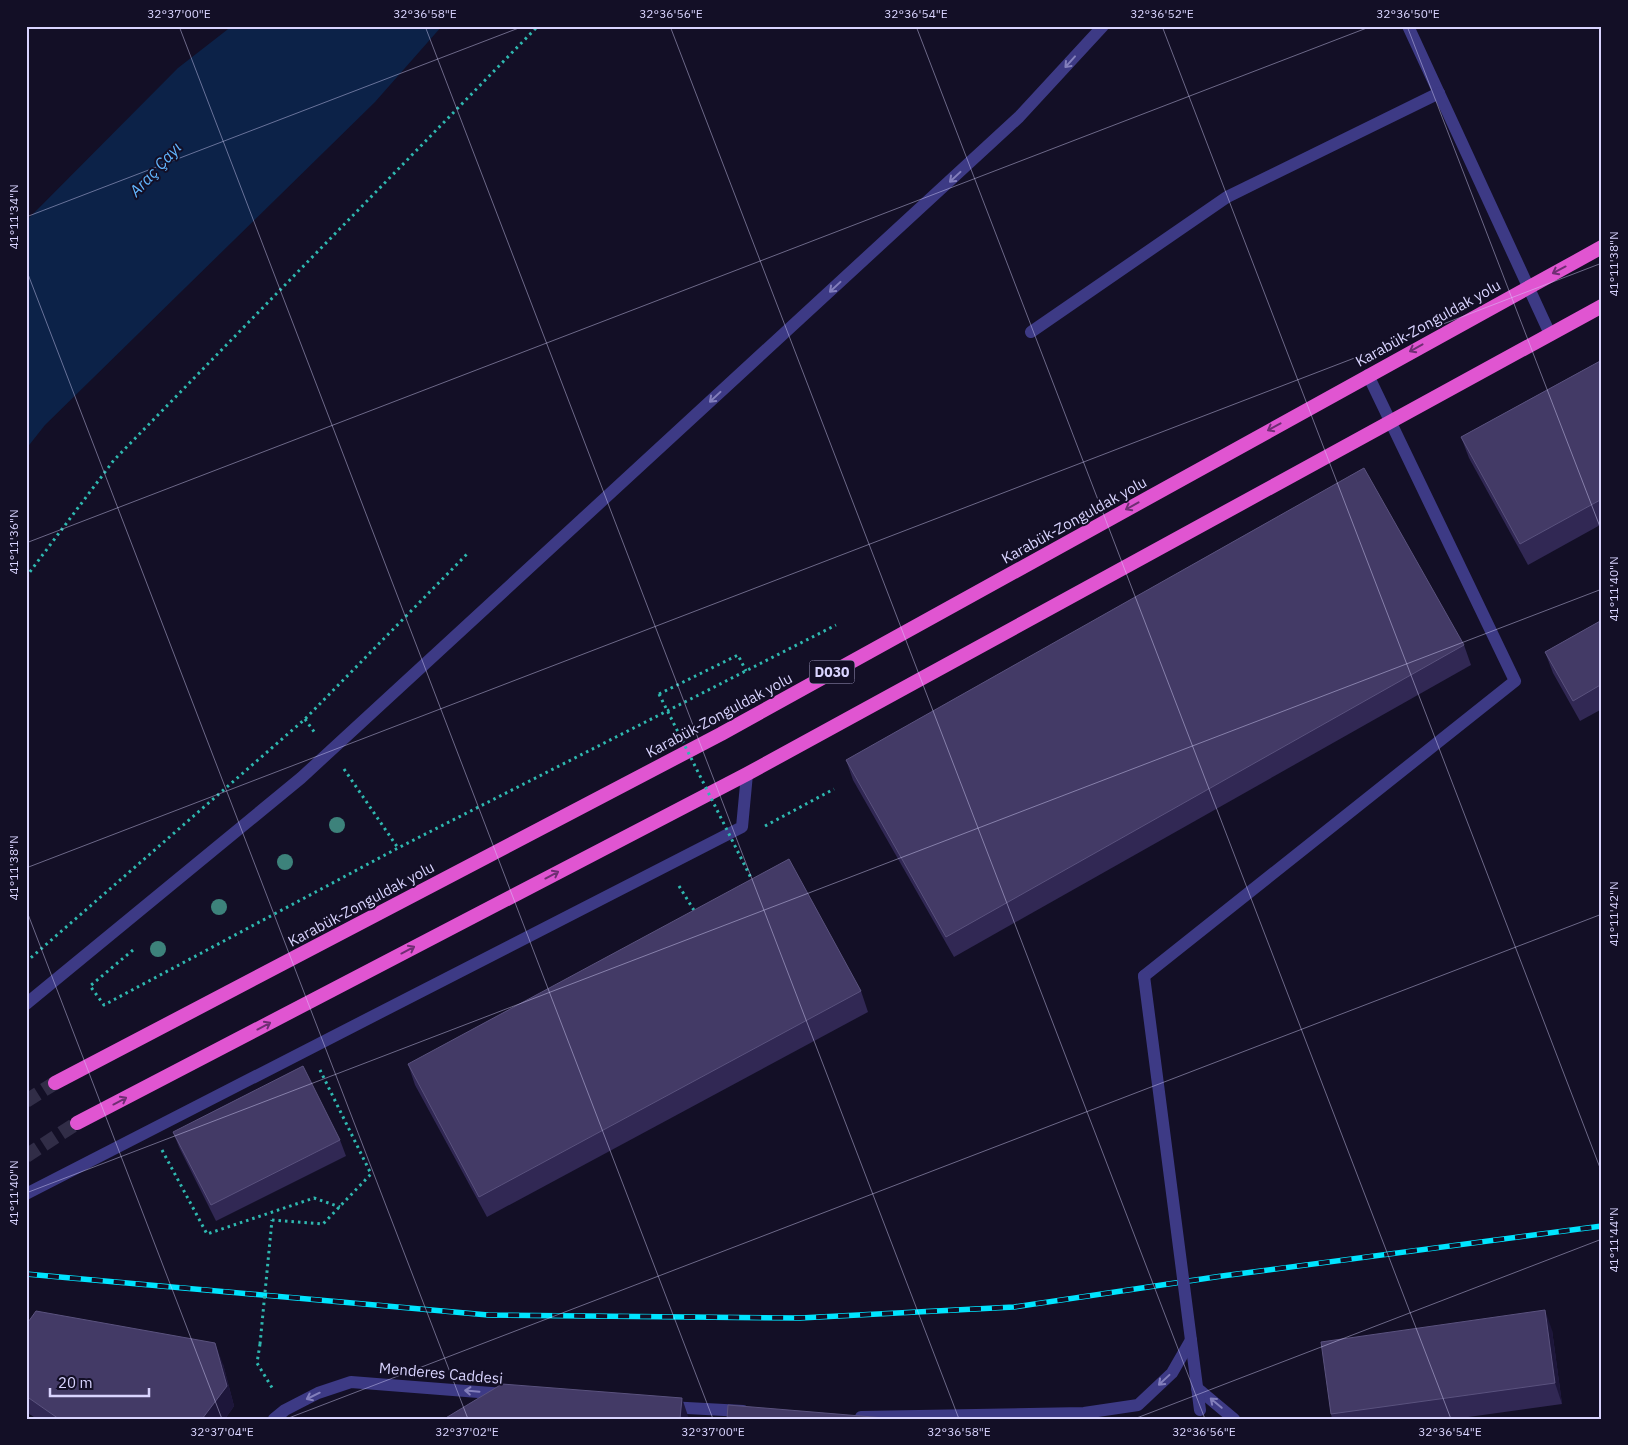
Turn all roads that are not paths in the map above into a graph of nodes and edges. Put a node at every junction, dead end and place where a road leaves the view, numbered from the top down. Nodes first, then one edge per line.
1 (1102, 26) edge
2 (1408, 26) edge
3 (1439, 93) junction
4 (1602, 247) edge
5 (1527, 287) junction
6 (1602, 306) edge
7 (1031, 332) dead end
8 (1550, 334) junction
9 (1368, 375) junction
10 (1392, 421) junction
11 (746, 774) junction
12 (26, 1004) edge
13 (55, 1083) tunnel mouth
14 (77, 1123) tunnel mouth
15 (26, 1194) edge
16 (1191, 1340) junction
17 (1197, 1388) junction
18 (516, 1395) edge
19 (653, 1406) edge
20 (760, 1413) edge
21 (849, 1418) edge
22 (274, 1419) edge
23 (1202, 1419) edge
24 (1234, 1419) edge

1 -> 12 street
2 - 3 street
3 - 5 street
3 - 7 street
4 -> 5 highway, Karabük-Zonguldak yolu / D030
5 - 8 street
5 -> 9 highway, Karabük-Zonguldak yolu / D030
6 - 8 highway
8 - 10 highway
9 - 10 street
9 -> 13 highway, Karabük-Zonguldak yolu / D030
10 - 11 highway
10 - 16 street, bridge
14 -> 11 highway
11 - 15 street
16 - 17 street, bridge
16 -> 21 street
17 - 23 street, bridge
24 -> 17 street
18 -> 22 street, Menderes Caddesi
19 - 20 street

